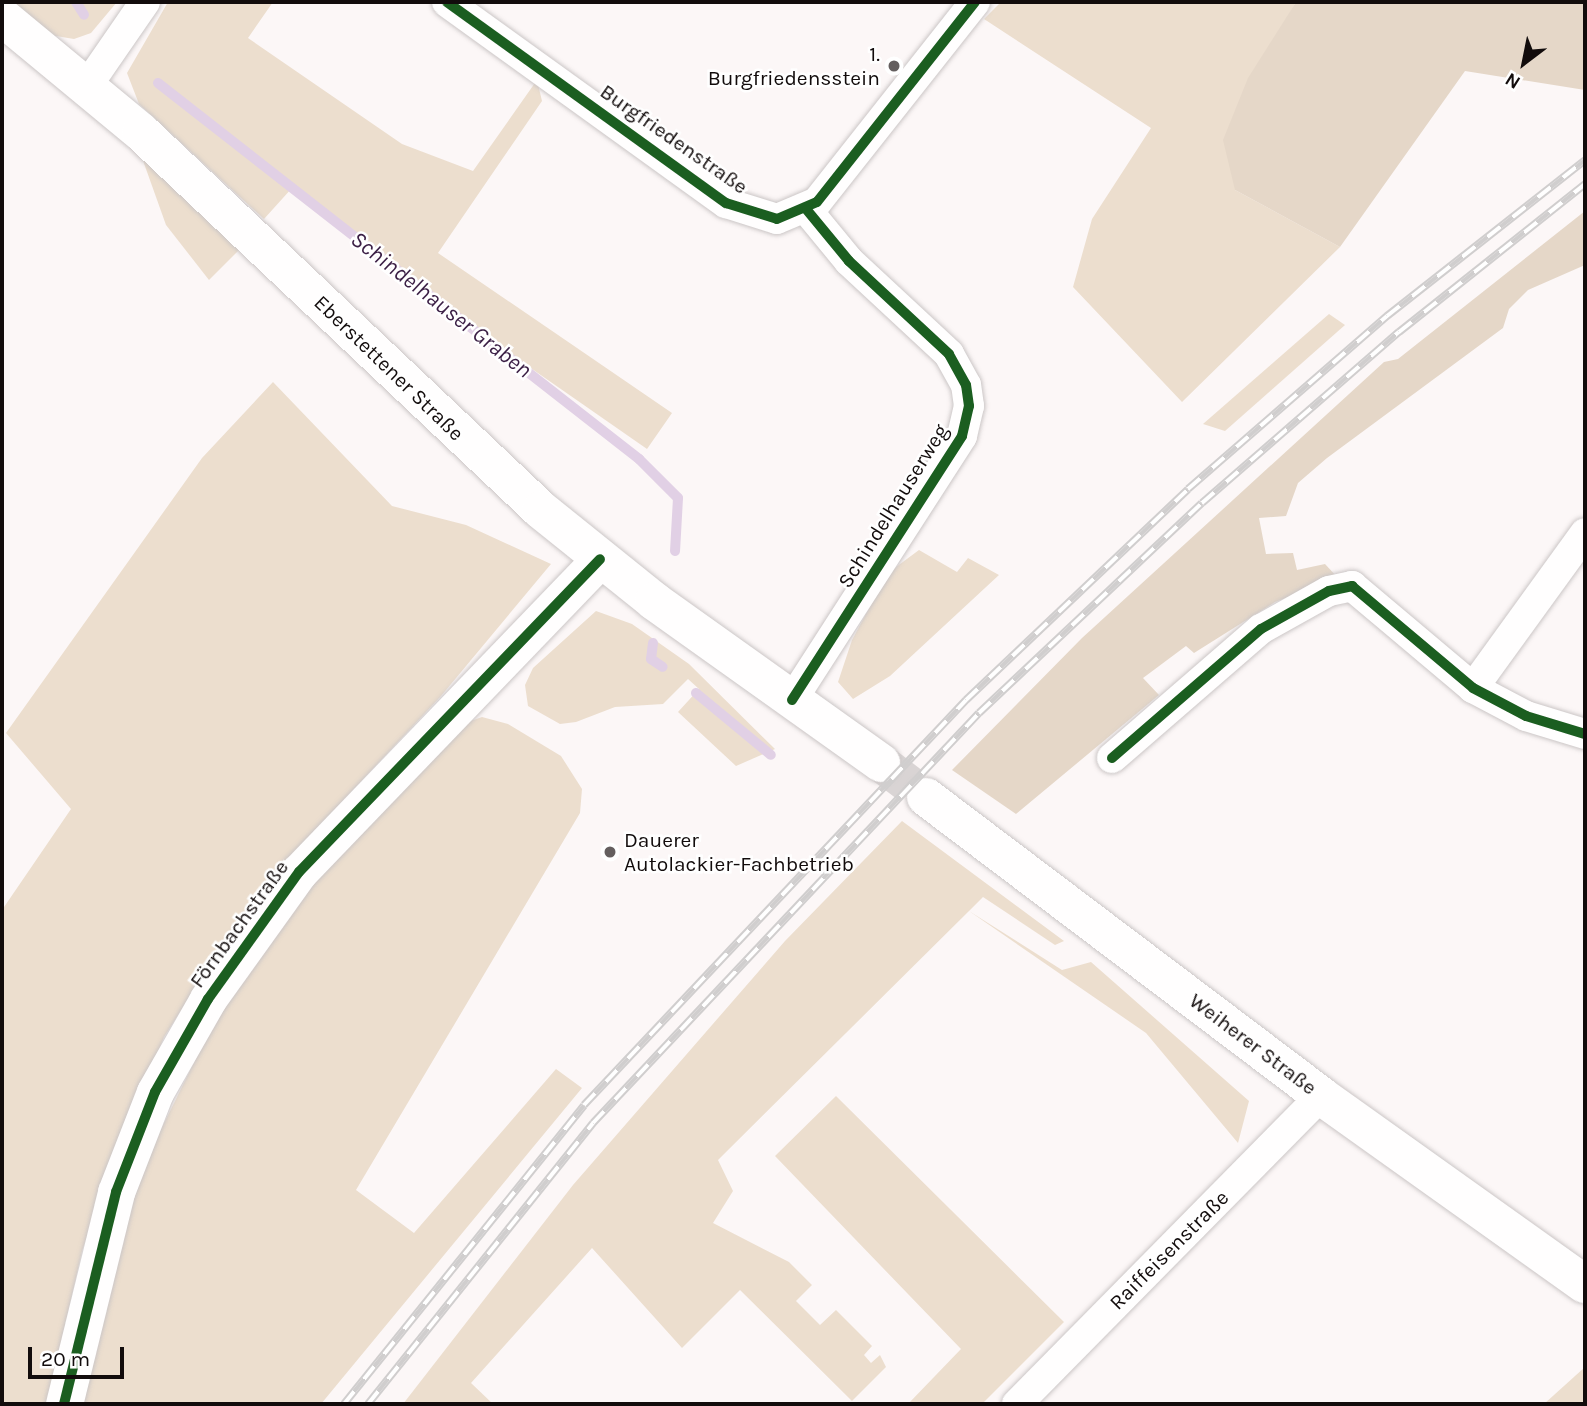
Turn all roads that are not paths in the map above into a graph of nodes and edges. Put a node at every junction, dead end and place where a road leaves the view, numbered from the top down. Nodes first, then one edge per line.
1 (145, 2) edge
2 (447, 2) edge
3 (975, 2) edge
4 (2, 17) edge
5 (88, 86) junction
6 (807, 210) junction
7 (1585, 533) edge
8 (600, 559) junction
9 (1474, 688) junction
10 (792, 700) junction
11 (1585, 734) edge
12 (1112, 758) dead end
13 (881, 764) tunnel mouth
14 (926, 797) tunnel mouth
15 (1321, 1096) junction
16 (1583, 1282) edge
17 (64, 1404) edge
18 (1017, 1404) edge

1 - 5 street
2 - 6 street, Burgfriedenstraße
3 - 6 street
4 - 5 main road, Eberstettener Straße
5 - 8 main road, Eberstettener Straße
6 - 10 street, Schindelhauserweg
7 - 9 street
8 - 10 main road, Eberstettener Straße
8 - 17 street, Förnbachstraße
9 - 11 street
9 - 12 street
10 - 13 main road
14 - 15 main road, Weiherer Straße
15 - 16 main road, Weiherer Straße
15 - 18 street, Raiffeisenstraße

